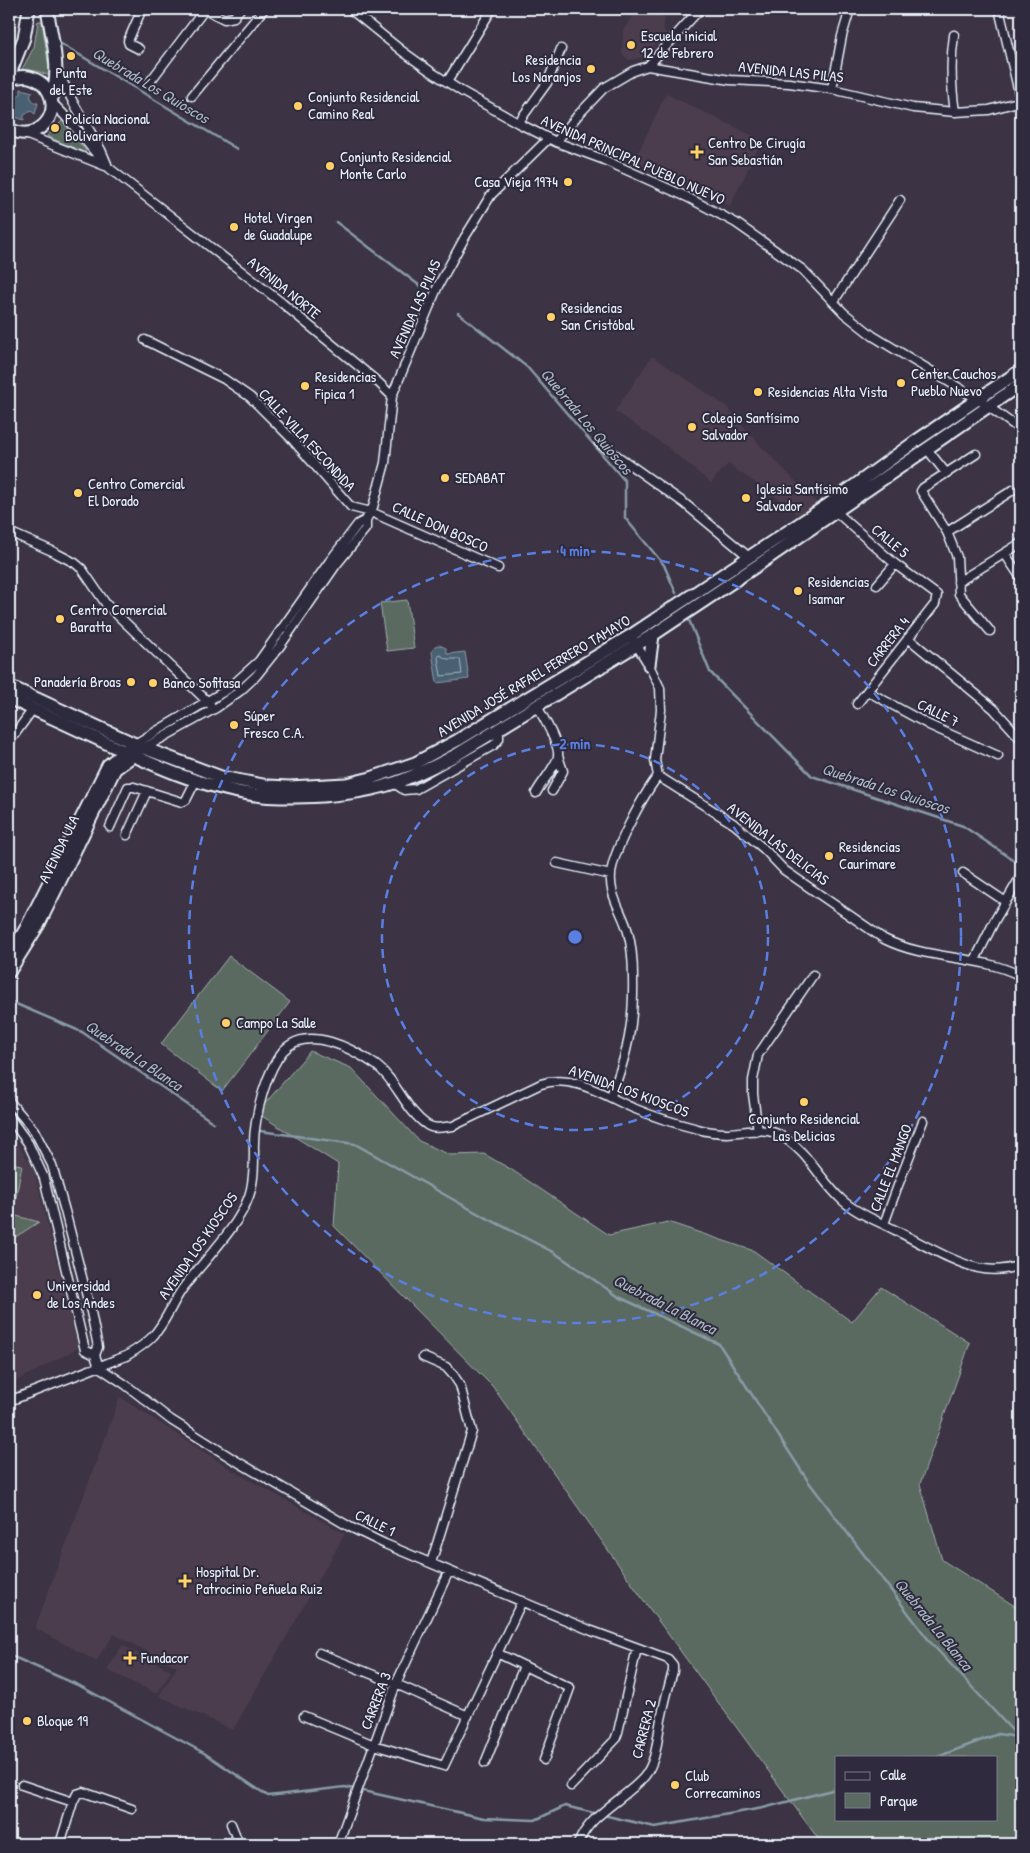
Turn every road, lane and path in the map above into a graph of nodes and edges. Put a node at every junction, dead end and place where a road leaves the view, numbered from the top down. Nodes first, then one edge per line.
1 (29, 9) edge
2 (47, 9) edge
3 (142, 9) edge
4 (205, 9) edge
5 (240, 9) edge
6 (264, 9) edge
7 (350, 9) edge
8 (492, 9) edge
9 (700, 9) edge
10 (848, 9) edge
11 (999, 9) edge
12 (954, 35) dead end
13 (139, 49) dead end
14 (561, 49) dead end
15 (648, 66) junction
16 (56, 68) junction
17 (9, 78) edge
18 (447, 82) junction
19 (149, 83) dead end
20 (832, 89) junction
21 (192, 96) dead end
22 (52, 100) junction
23 (1021, 101) edge
24 (955, 112) junction
25 (518, 123) junction
26 (14, 132) edge
27 (552, 141) junction
28 (109, 168) junction
29 (900, 200) dead end
30 (834, 301) junction
31 (145, 340) dead end
32 (1021, 370) edge
33 (1021, 384) edge
34 (392, 396) junction
35 (979, 400) junction
36 (989, 407) junction
37 (1021, 430) edge
38 (599, 443) dead end
39 (927, 449) junction
40 (976, 454) dead end
41 (946, 473) junction
42 (1013, 490) dead end
43 (832, 508) junction
44 (371, 512) junction
45 (366, 520) junction
46 (9, 532) edge
47 (947, 532) junction
48 (1021, 543) edge
49 (1005, 554) junction
50 (749, 557) junction
51 (894, 564) junction
52 (498, 568) dead end
53 (1021, 578) edge
54 (958, 582) junction
55 (877, 585) dead end
56 (937, 595) joint
57 (990, 631) dead end
58 (653, 635) junction
59 (908, 638) junction
60 (633, 640) junction
61 (649, 664) junction
62 (9, 686) edge
63 (867, 691) junction
64 (9, 698) edge
65 (208, 701) junction
66 (857, 704) dead end
67 (537, 706) junction
68 (32, 709) junction
69 (215, 709) junction
70 (1021, 739) edge
71 (9, 742) edge
72 (140, 746) junction
73 (128, 754) junction
74 (558, 756) junction
75 (998, 756) dead end
76 (658, 776) junction
77 (196, 780) junction
78 (552, 790) dead end
79 (147, 791) junction
80 (536, 793) dead end
81 (110, 827) dead end
82 (126, 835) dead end
83 (557, 863) dead end
84 (963, 873) dead end
85 (611, 875) junction
86 (1021, 876) edge
87 (1006, 902) junction
88 (9, 956) edge
89 (975, 960) junction
90 (9, 972) edge
91 (813, 975) dead end
92 (1021, 976) edge
93 (611, 1096) junction
94 (9, 1101) edge
95 (9, 1117) edge
96 (924, 1121) dead end
97 (758, 1131) junction
98 (884, 1224) junction
99 (1021, 1264) edge
100 (95, 1355) junction
101 (423, 1357) dead end
102 (99, 1368) junction
103 (9, 1401) edge
104 (431, 1563) junction
105 (449, 1570) junction
106 (522, 1601) junction
107 (638, 1648) junction
108 (319, 1653) dead end
109 (497, 1653) junction
110 (664, 1657) joint
111 (524, 1666) junction
112 (396, 1684) junction
113 (304, 1716) dead end
114 (468, 1716) junction
115 (374, 1745) junction
116 (544, 1760) dead end
117 (485, 1764) dead end
118 (22, 1785) dead end
119 (571, 1786) dead end
120 (73, 1802) junction
121 (132, 1809) dead end
122 (231, 1824) dead end
123 (60, 1844) edge
124 (239, 1844) edge
125 (338, 1844) edge
126 (578, 1844) edge

1 - 17 street
2 - 16 street
3 - 13 street
4 - 5 street
4 - 19 street
6 - 21 street
7 - 18 street, AVENIDA PRINCIPAL PUEBLO NUEVO
8 - 18 street
9 - 15 street
10 - 20 street
11 - 23 street
12 - 24 street
14 - 25 street
15 - 20 street, AVENIDA LAS PILAS
15 - 27 street, AVENIDA LAS PILAS
16 - 22 street
16 - 28 street
17 - 22 street
18 - 25 street, AVENIDA PRINCIPAL PUEBLO NUEVO
20 - 24 street, AVENIDA LAS PILAS
22 - 26 street
22 - 28 street, AVENIDA NORTE
23 - 24 street, AVENIDA LAS PILAS
25 - 27 street, AVENIDA PRINCIPAL PUEBLO NUEVO
26 - 28 street, AVENIDA NORTE
27 - 30 street, AVENIDA PRINCIPAL PUEBLO NUEVO
27 - 34 street, AVENIDA LAS PILAS
28 - 34 street, AVENIDA NORTE
29 - 30 street
30 - 35 street, AVENIDA PRINCIPAL PUEBLO NUEVO
31 - 44 street, CALLE VILLA ESCONDIDA
32 - 35 street, AVENIDA JOSÉ RAFAEL FERRERO TAMAYO
33 - 36 street, AVENIDA JOSÉ RAFAEL FERRERO TAMAYO
34 - 44 street, AVENIDA LAS PILAS
35 - 36 street, AVENIDA PRINCIPAL PUEBLO NUEVO
35 - 43 street, AVENIDA JOSÉ RAFAEL FERRERO TAMAYO
36 - 37 street, AVENIDA PRINCIPAL PUEBLO NUEVO
36 - 39 street, AVENIDA JOSÉ RAFAEL FERRERO TAMAYO
38 - 50 street
39 - 41 street
39 - 43 street, AVENIDA JOSÉ RAFAEL FERRERO TAMAYO
40 - 41 street
41 - 47 street
42 - 47 street
43 - 50 street, AVENIDA JOSÉ RAFAEL FERRERO TAMAYO
43 - 51 street, CALLE 5
43 - 58 street, AVENIDA JOSÉ RAFAEL FERRERO TAMAYO
44 - 45 street, AVENIDA LAS PILAS
44 - 52 street, CALLE DON BOSCO
45 - 65 street, AVENIDA LAS PILAS
45 - 69 street, AVENIDA LAS PILAS
46 - 65 street
47 - 54 street
48 - 49 street
49 - 53 street
49 - 54 street
50 - 60 street, AVENIDA JOSÉ RAFAEL FERRERO TAMAYO
51 - 55 street
51 - 56 street, CALLE 5
54 - 57 street
56 - 59 street, CARRERA 4
58 - 60 street, AVENIDA JOSÉ RAFAEL FERRERO TAMAYO
58 - 61 street
59 - 63 street, CARRERA 4
59 - 70 street
60 - 61 street
60 - 67 street, AVENIDA JOSÉ RAFAEL FERRERO TAMAYO
60 - 72 street, AVENIDA JOSÉ RAFAEL FERRERO TAMAYO
61 - 76 street
62 - 72 street, AVENIDA JOSÉ RAFAEL FERRERO TAMAYO
63 - 66 street, CARRERA 4
63 - 75 street, CALLE 7
64 - 68 street, AVENIDA JOSÉ RAFAEL FERRERO TAMAYO
65 - 69 street
65 - 72 street, AVENIDA LAS PILAS
67 - 74 street
67 - 77 street, AVENIDA JOSÉ RAFAEL FERRERO TAMAYO
68 - 71 street
68 - 73 street, AVENIDA JOSÉ RAFAEL FERRERO TAMAYO
69 - 72 street, AVENIDA LAS PILAS
72 - 73 street, AVENIDA ULA
73 - 77 street, AVENIDA JOSÉ RAFAEL FERRERO TAMAYO
73 - 88 street, AVENIDA ULA
73 - 90 street, AVENIDA ULA
74 - 78 street
74 - 80 street
76 - 85 street
76 - 89 street, AVENIDA LAS DELICIAS
77 - 79 street
79 - 81 street
79 - 82 street
83 - 85 street
84 - 87 street
85 - 93 street
86 - 87 street
87 - 89 street
89 - 92 street, AVENIDA LAS DELICIAS
91 - 97 street
93 - 97 street, AVENIDA LOS KIOSCOS
93 - 102 street, AVENIDA LOS KIOSCOS
94 - 100 street
95 - 100 street
96 - 98 street, CALLE EL MANGO
97 - 98 street, AVENIDA LOS KIOSCOS
98 - 99 street, AVENIDA LOS KIOSCOS
100 - 102 street
101 - 104 street
102 - 103 street, AVENIDA LOS KIOSCOS
102 - 104 street, CALLE 1
104 - 105 street, CALLE 1
105 - 106 street, CALLE 1
105 - 112 street, CARRERA 3
106 - 107 street, CALLE 1
106 - 109 street
107 - 110 street, CALLE 1
107 - 119 street
108 - 112 street
109 - 111 street
109 - 114 street
110 - 126 street, CARRERA 2
111 - 116 street
111 - 117 street
112 - 114 street
112 - 115 street, CARRERA 3
113 - 115 street
114 - 115 street
115 - 125 street, CARRERA 3
118 - 120 street
120 - 121 street
120 - 123 street
122 - 124 street

